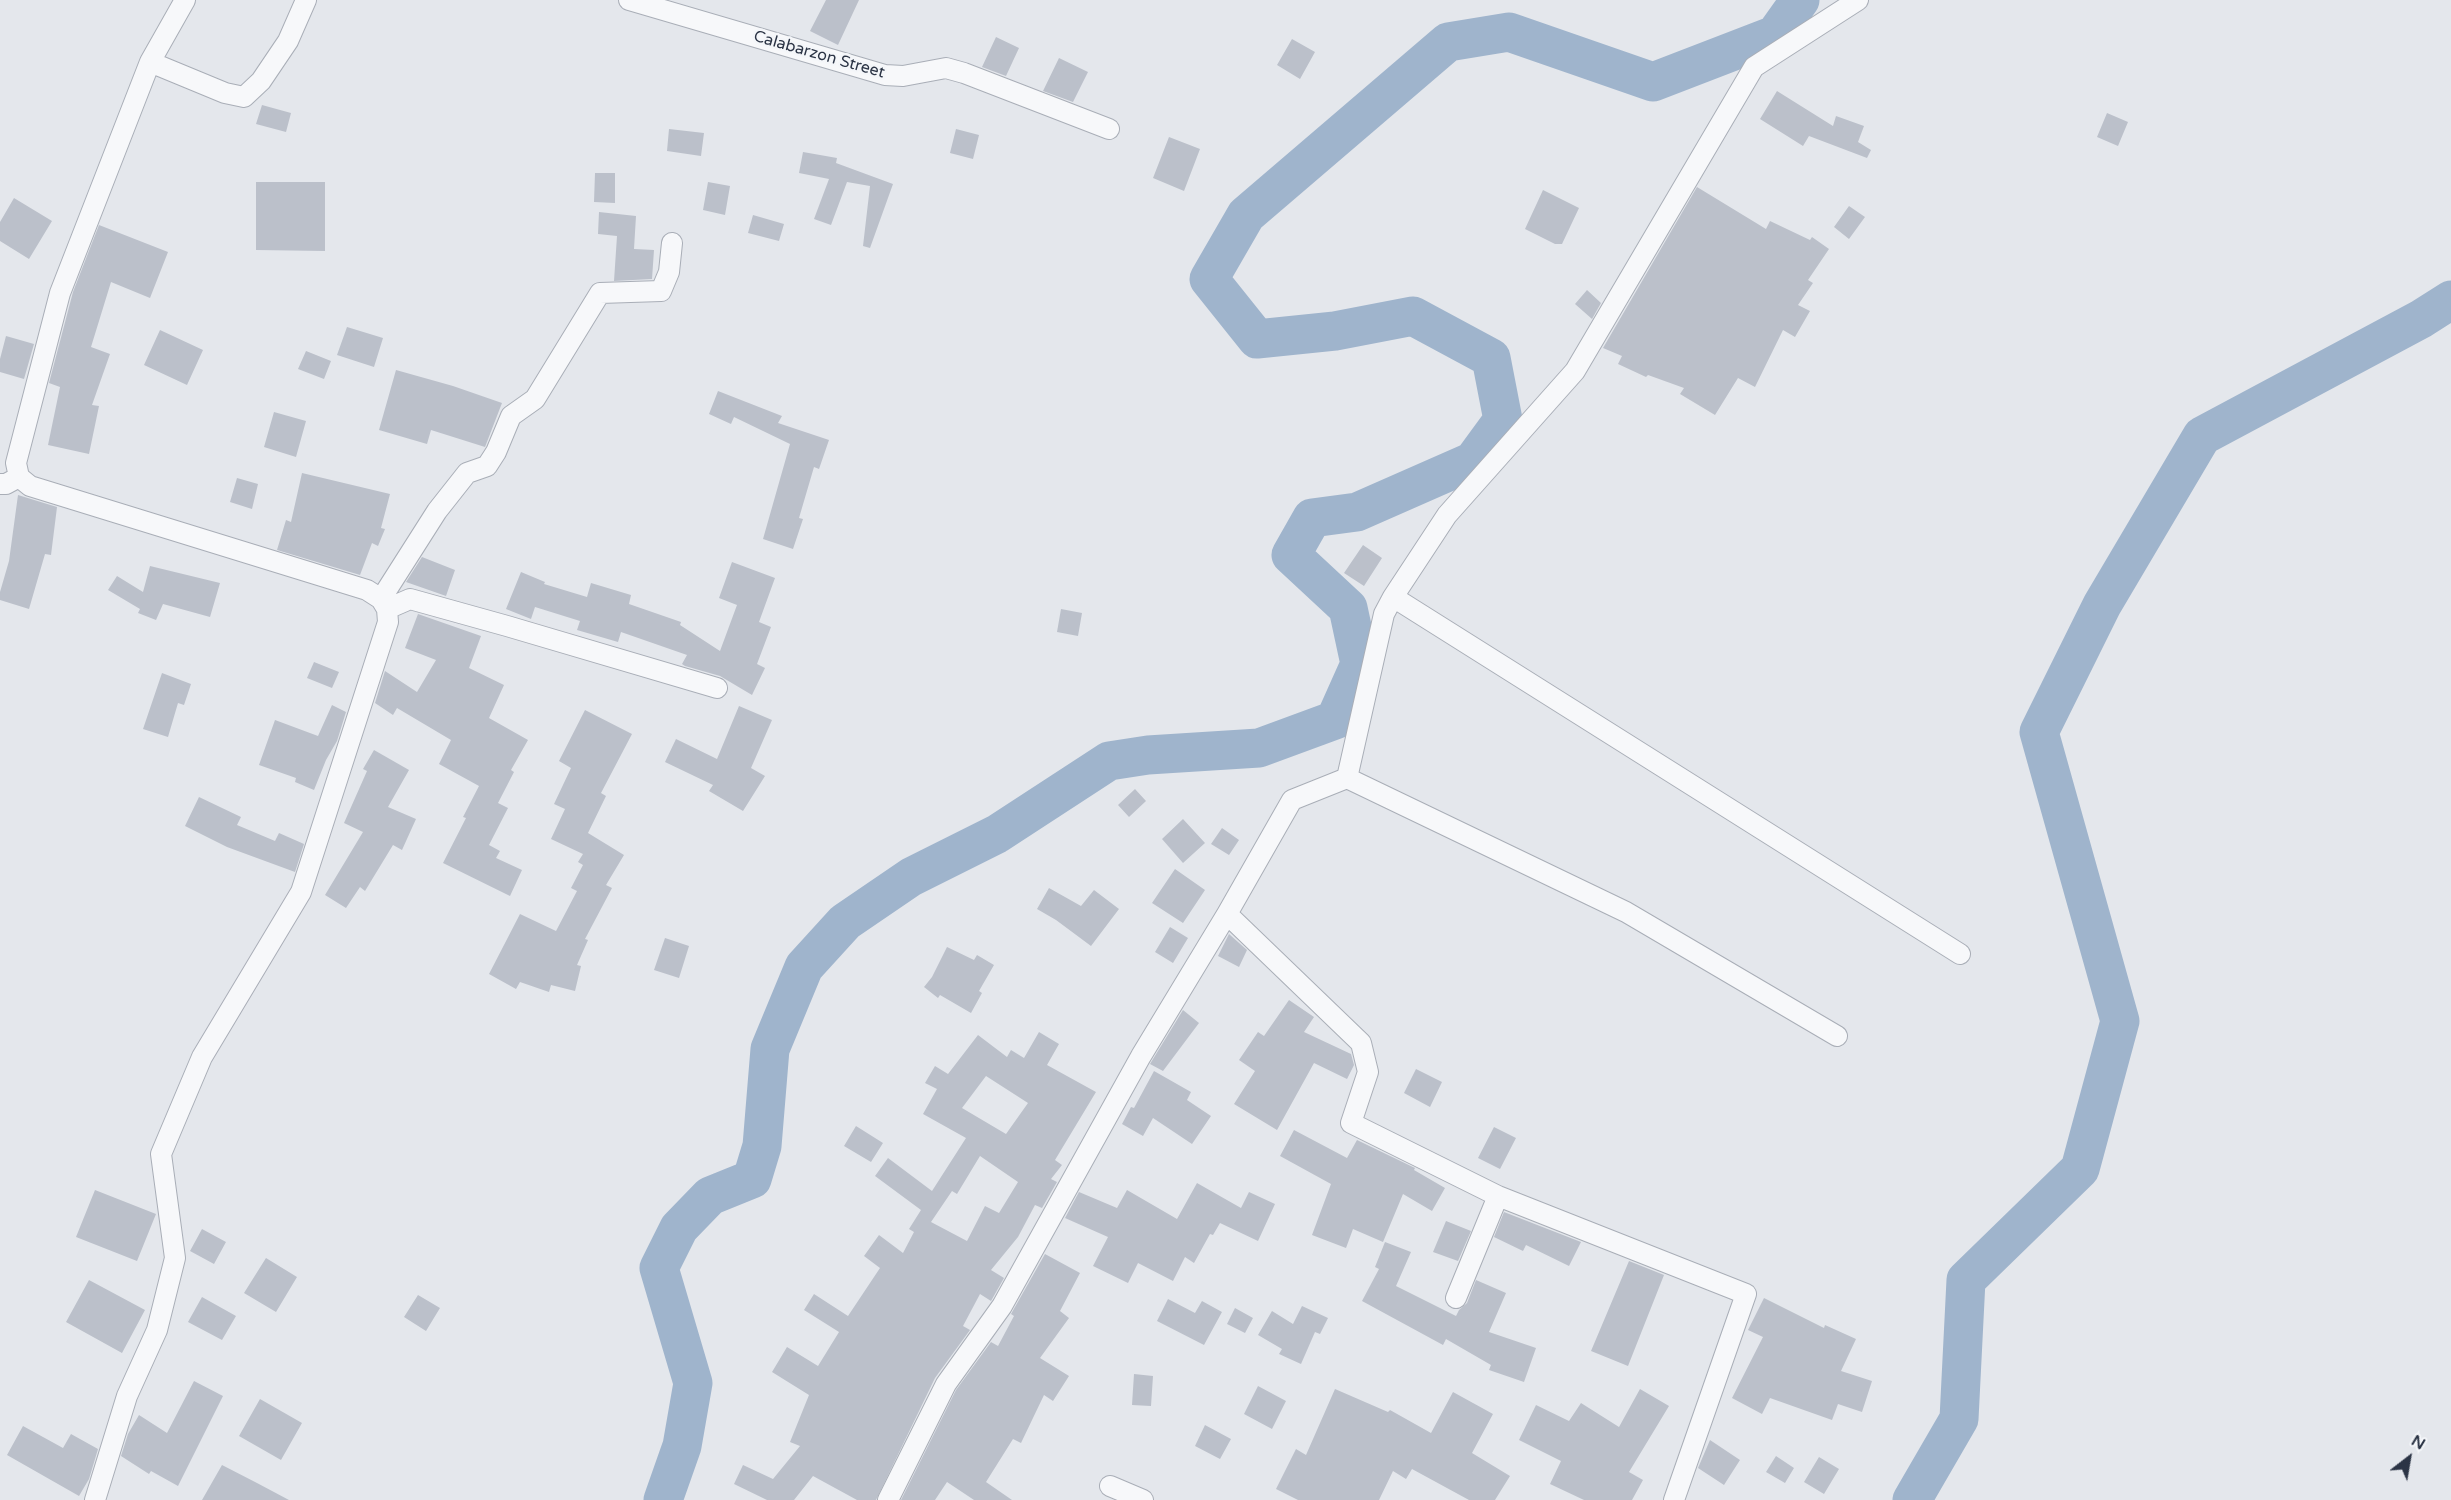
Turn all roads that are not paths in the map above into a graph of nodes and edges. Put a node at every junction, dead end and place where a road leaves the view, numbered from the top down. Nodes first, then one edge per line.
1 (185, 0) edge
2 (306, 0) edge
3 (629, 0) edge
4 (1858, 0) edge
5 (150, 62) junction
6 (1109, 129) dead end
7 (672, 243) dead end
8 (19, 477) junction
9 (0, 484) edge
10 (1393, 597) junction
11 (384, 604) junction
12 (717, 688) dead end
13 (1347, 778) junction
14 (1227, 914) junction
15 (1960, 954) dead end
16 (1837, 1036) dead end
17 (1498, 1196) junction
18 (1456, 1298) dead end
19 (1110, 1486) dead end
20 (95, 1500) edge
21 (888, 1500) edge
22 (1143, 1500) edge
23 (1674, 1500) edge

1 - 5 street
2 - 5 street
3 - 6 street, Calabarzon Street
4 - 10 street
5 - 8 street
7 - 11 street
8 - 9 street
8 - 11 street
10 - 13 street
10 - 15 street
11 - 12 street
11 - 20 street
13 - 14 street
13 - 16 street
14 - 17 street
14 - 21 street
17 - 18 street
17 - 23 street
19 - 22 street

